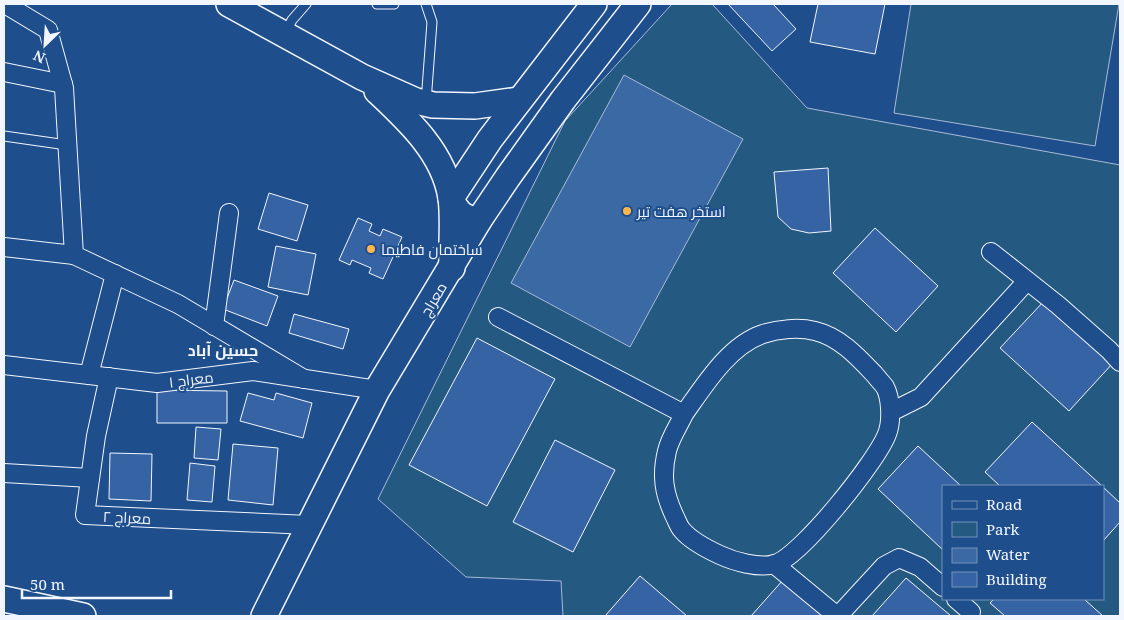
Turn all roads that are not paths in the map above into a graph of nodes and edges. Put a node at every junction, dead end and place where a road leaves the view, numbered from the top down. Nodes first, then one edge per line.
1 (5, 4) edge
2 (229, 4) edge
3 (306, 4) edge
4 (377, 4) edge
5 (394, 4) edge
6 (426, 4) edge
7 (594, 4) edge
8 (638, 4) edge
9 (284, 34) junction
10 (4, 72) edge
11 (362, 77) junction
12 (535, 79) junction
13 (63, 84) junction
14 (519, 100) junction
15 (563, 100) junction
16 (426, 104) junction
17 (4, 136) edge
18 (67, 145) junction
19 (451, 198) junction
20 (230, 213) dead end
21 (479, 220) junction
22 (4, 247) edge
23 (992, 252) dead end
24 (74, 256) junction
25 (452, 268) junction
26 (115, 274) junction
27 (1027, 281) junction
28 (498, 317) dead end
29 (214, 326) junction
30 (1120, 362) edge
31 (4, 365) edge
32 (89, 375) junction
33 (109, 377) junction
34 (304, 379) junction
35 (377, 390) junction
36 (891, 412) junction
37 (684, 414) junction
38 (4, 473) edge
39 (90, 478) junction
40 (309, 525) junction
41 (774, 564) junction
42 (942, 586) edge
43 (4, 599) edge
44 (957, 600) edge
45 (971, 612) dead end
46 (82, 616) edge
47 (264, 616) edge
48 (837, 616) edge

1 - 13 street
2 - 9 street
3 - 9 lane
4 - 5 lane
6 - 16 lane
7 - 12 street
8 - 15 street, معراج
9 - 11 street
10 - 13 street
11 - 16 street
11 - 19 street
12 - 14 street
12 - 15 street
13 - 18 street
14 - 16 street
14 - 19 street
15 - 21 street, معراج
17 - 18 lane
18 - 24 street
19 - 21 street
19 - 25 street
20 - 29 street
21 - 25 street, معراج
22 - 24 street
23 - 27 street
24 - 26 street
25 - 35 street, معراج
26 - 29 street
26 - 32 street
27 - 30 street
27 - 36 street
28 - 37 street
29 - 34 street
31 - 32 street, معراج ۱
32 - 33 street, معراج ۱
33 - 34 street, معراج ۱
33 - 39 street, معراج ۲
34 - 35 street, معراج ۱
35 - 40 street, معراج
36 - 37 street
36 - 41 street
37 - 41 street
38 - 39 street
39 - 40 street, معراج ۲
40 - 47 street, معراج
41 - 48 street
42 - 48 street
43 - 46 street
44 - 45 street

